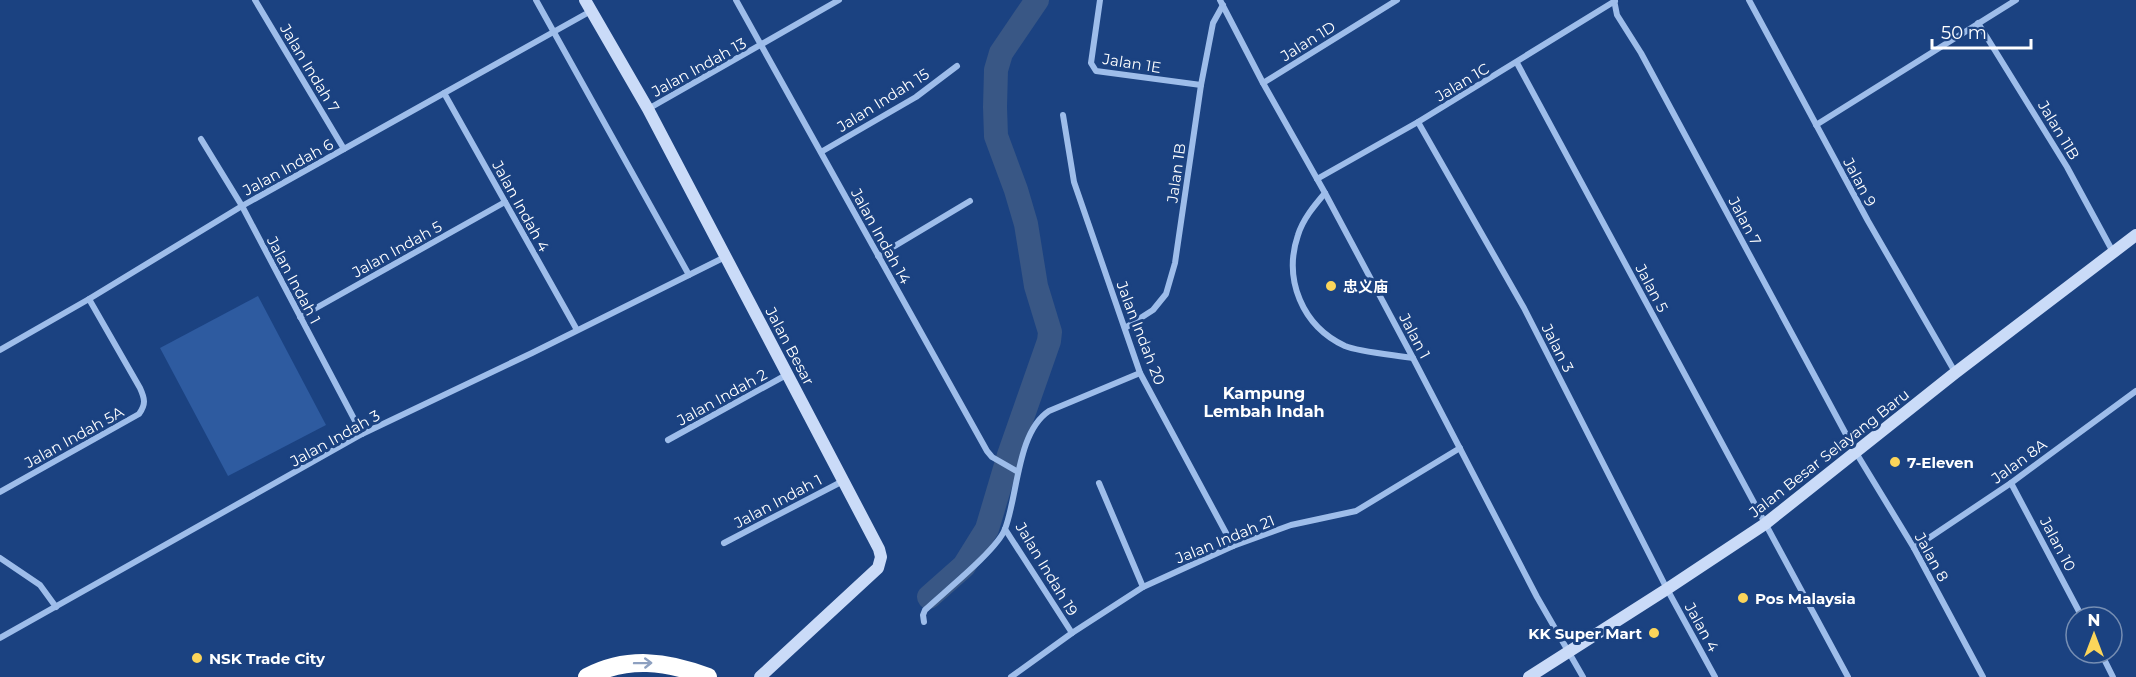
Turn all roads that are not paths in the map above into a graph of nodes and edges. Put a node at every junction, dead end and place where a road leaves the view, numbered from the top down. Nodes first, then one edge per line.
1 (255, 0) edge
2 (536, 0) edge
3 (736, 0) edge
4 (839, 0) edge
5 (1100, 0) edge
6 (1396, 0) edge
7 (1749, 0) edge
8 (2016, 0) edge
9 (1615, 1) edge
10 (1222, 2) edge
11 (588, 5) edge
12 (1978, 23) junction
13 (554, 32) junction
14 (761, 46) junction
15 (1517, 63) junction
16 (957, 66) dead end
17 (1263, 83) junction
18 (1201, 85) junction
19 (444, 93) junction
20 (648, 109) junction
21 (1063, 115) dead end
22 (1418, 122) junction
23 (1816, 125) junction
24 (201, 139) dead end
25 (344, 149) junction
26 (820, 152) junction
27 (1317, 179) junction
28 (1325, 193) junction
29 (970, 201) dead end
30 (505, 202) junction
31 (242, 206) junction
32 (2136, 235) edge
33 (2113, 252) junction
34 (878, 256) junction
35 (726, 257) junction
36 (689, 275) junction
37 (88, 299) junction
38 (300, 317) junction
39 (1125, 328) junction
40 (577, 330) junction
41 (0, 350) edge
42 (1413, 358) junction
43 (1140, 372) junction
44 (1955, 373) junction
45 (788, 375) junction
46 (2136, 391) edge
47 (362, 434) junction
48 (668, 440) dead end
49 (1460, 448) junction
50 (1856, 451) junction
51 (1015, 470) junction
52 (844, 481) junction
53 (1099, 483) dead end
54 (2011, 483) junction
55 (0, 492) edge
56 (1765, 524) junction
57 (1005, 529) junction
58 (724, 543) dead end
59 (1233, 546) junction
60 (1914, 548) junction
61 (0, 558) edge
62 (1143, 587) junction
63 (1667, 589) junction
64 (2076, 605) edge
65 (56, 607) junction
66 (924, 622) dead end
67 (1072, 633) junction
68 (0, 638) edge
69 (1569, 652) junction
70 (2112, 675) edge
71 (587, 677) edge
72 (708, 677) edge
73 (760, 677) edge
74 (1011, 677) edge
75 (1529, 677) edge
76 (1583, 677) edge
77 (1715, 677) edge
78 (1848, 677) edge
79 (1983, 677) edge
80 (2103, 677) edge

1 - 25 street, Jalan Indah 7
2 - 13 street
3 - 14 street, Jalan Indah 14
4 - 14 street
5 - 18 street, Jalan 1E
6 - 17 street, Jalan 1D
7 - 23 street, Jalan 9
8 - 12 street
9 - 15 street, Jalan 1C
9 - 50 street, Jalan 7
10 - 17 street, Jalan 1
10 - 18 street, Jalan 1B
11 - 13 street, Jalan Indah 6
11 - 20 street, Jalan Besar
12 - 23 street
12 - 33 street, Jalan 11B
13 - 19 street, Jalan Indah 6
13 - 36 street
14 - 20 street, Jalan Indah 13
14 - 26 street, Jalan Indah 14
15 - 22 street, Jalan 1C
15 - 56 street, Jalan 5
16 - 26 street, Jalan Indah 15
17 - 27 street, Jalan 1
18 - 39 street, Jalan 1B
19 - 25 street, Jalan Indah 6
19 - 30 street, Jalan Indah 4
20 - 35 street, Jalan Besar
21 - 39 street, Jalan Indah 20
22 - 27 street, Jalan 1C
22 - 63 street, Jalan 3
23 - 44 street, Jalan 9
24 - 31 street, Jalan Indah 1
25 - 31 street, Jalan Indah 6
26 - 34 street, Jalan Indah 14
27 - 28 street, Jalan 1
28 - 42 street, Jalan 1
28 - 42 street
29 - 34 street
30 - 38 street, Jalan Indah 5
30 - 40 street, Jalan Indah 4
31 - 37 street, Jalan Indah 6
31 - 38 street, Jalan Indah 1
32 - 33 street, Jalan Besar Selayang Baru
33 - 44 street, Jalan Besar Selayang Baru
34 - 51 street, Jalan Indah 14
35 - 36 street, Jalan Indah 3
35 - 45 street, Jalan Besar
36 - 40 street, Jalan Indah 3
37 - 41 street, Jalan Indah 6
37 - 55 street, Jalan Indah 5A
38 - 47 street, Jalan Indah 1
39 - 43 street, Jalan Indah 20
40 - 47 street, Jalan Indah 3
42 - 49 street, Jalan 1
43 - 51 street, Jalan Indah 19
43 - 59 street, Jalan Indah 20
44 - 50 street, Jalan Besar Selayang Baru
45 - 48 street, Jalan Indah 2
45 - 52 street, Jalan Besar
46 - 54 street, Jalan 8A
47 - 65 street, Jalan Indah 3
49 - 59 street, Jalan Indah 21
49 - 69 street, Jalan 1
50 - 56 street, Jalan Besar Selayang Baru
50 - 60 street, Jalan 8
51 - 57 street, Jalan Indah 19
52 - 58 street, Jalan Indah 1
52 - 73 street, Jalan Besar
53 - 62 street
54 - 60 street, Jalan 8A
54 - 64 street, Jalan 10
56 - 63 street, Jalan Besar Selayang Baru
56 - 78 street, Jalan 5
57 - 66 street
57 - 67 street, Jalan Indah 19
59 - 62 street, Jalan Indah 21
60 - 79 street, Jalan 8
61 - 65 street
62 - 67 street, Jalan Indah 21
63 - 69 street, Jalan Besar Selayang Baru
63 - 77 street, Jalan 4
65 - 68 street, Jalan Indah 3
67 - 74 street, Jalan Indah 21
69 - 75 street, Jalan Besar Selayang Baru
69 - 76 street, Jalan 1
70 - 80 street
71 -> 72 highway

